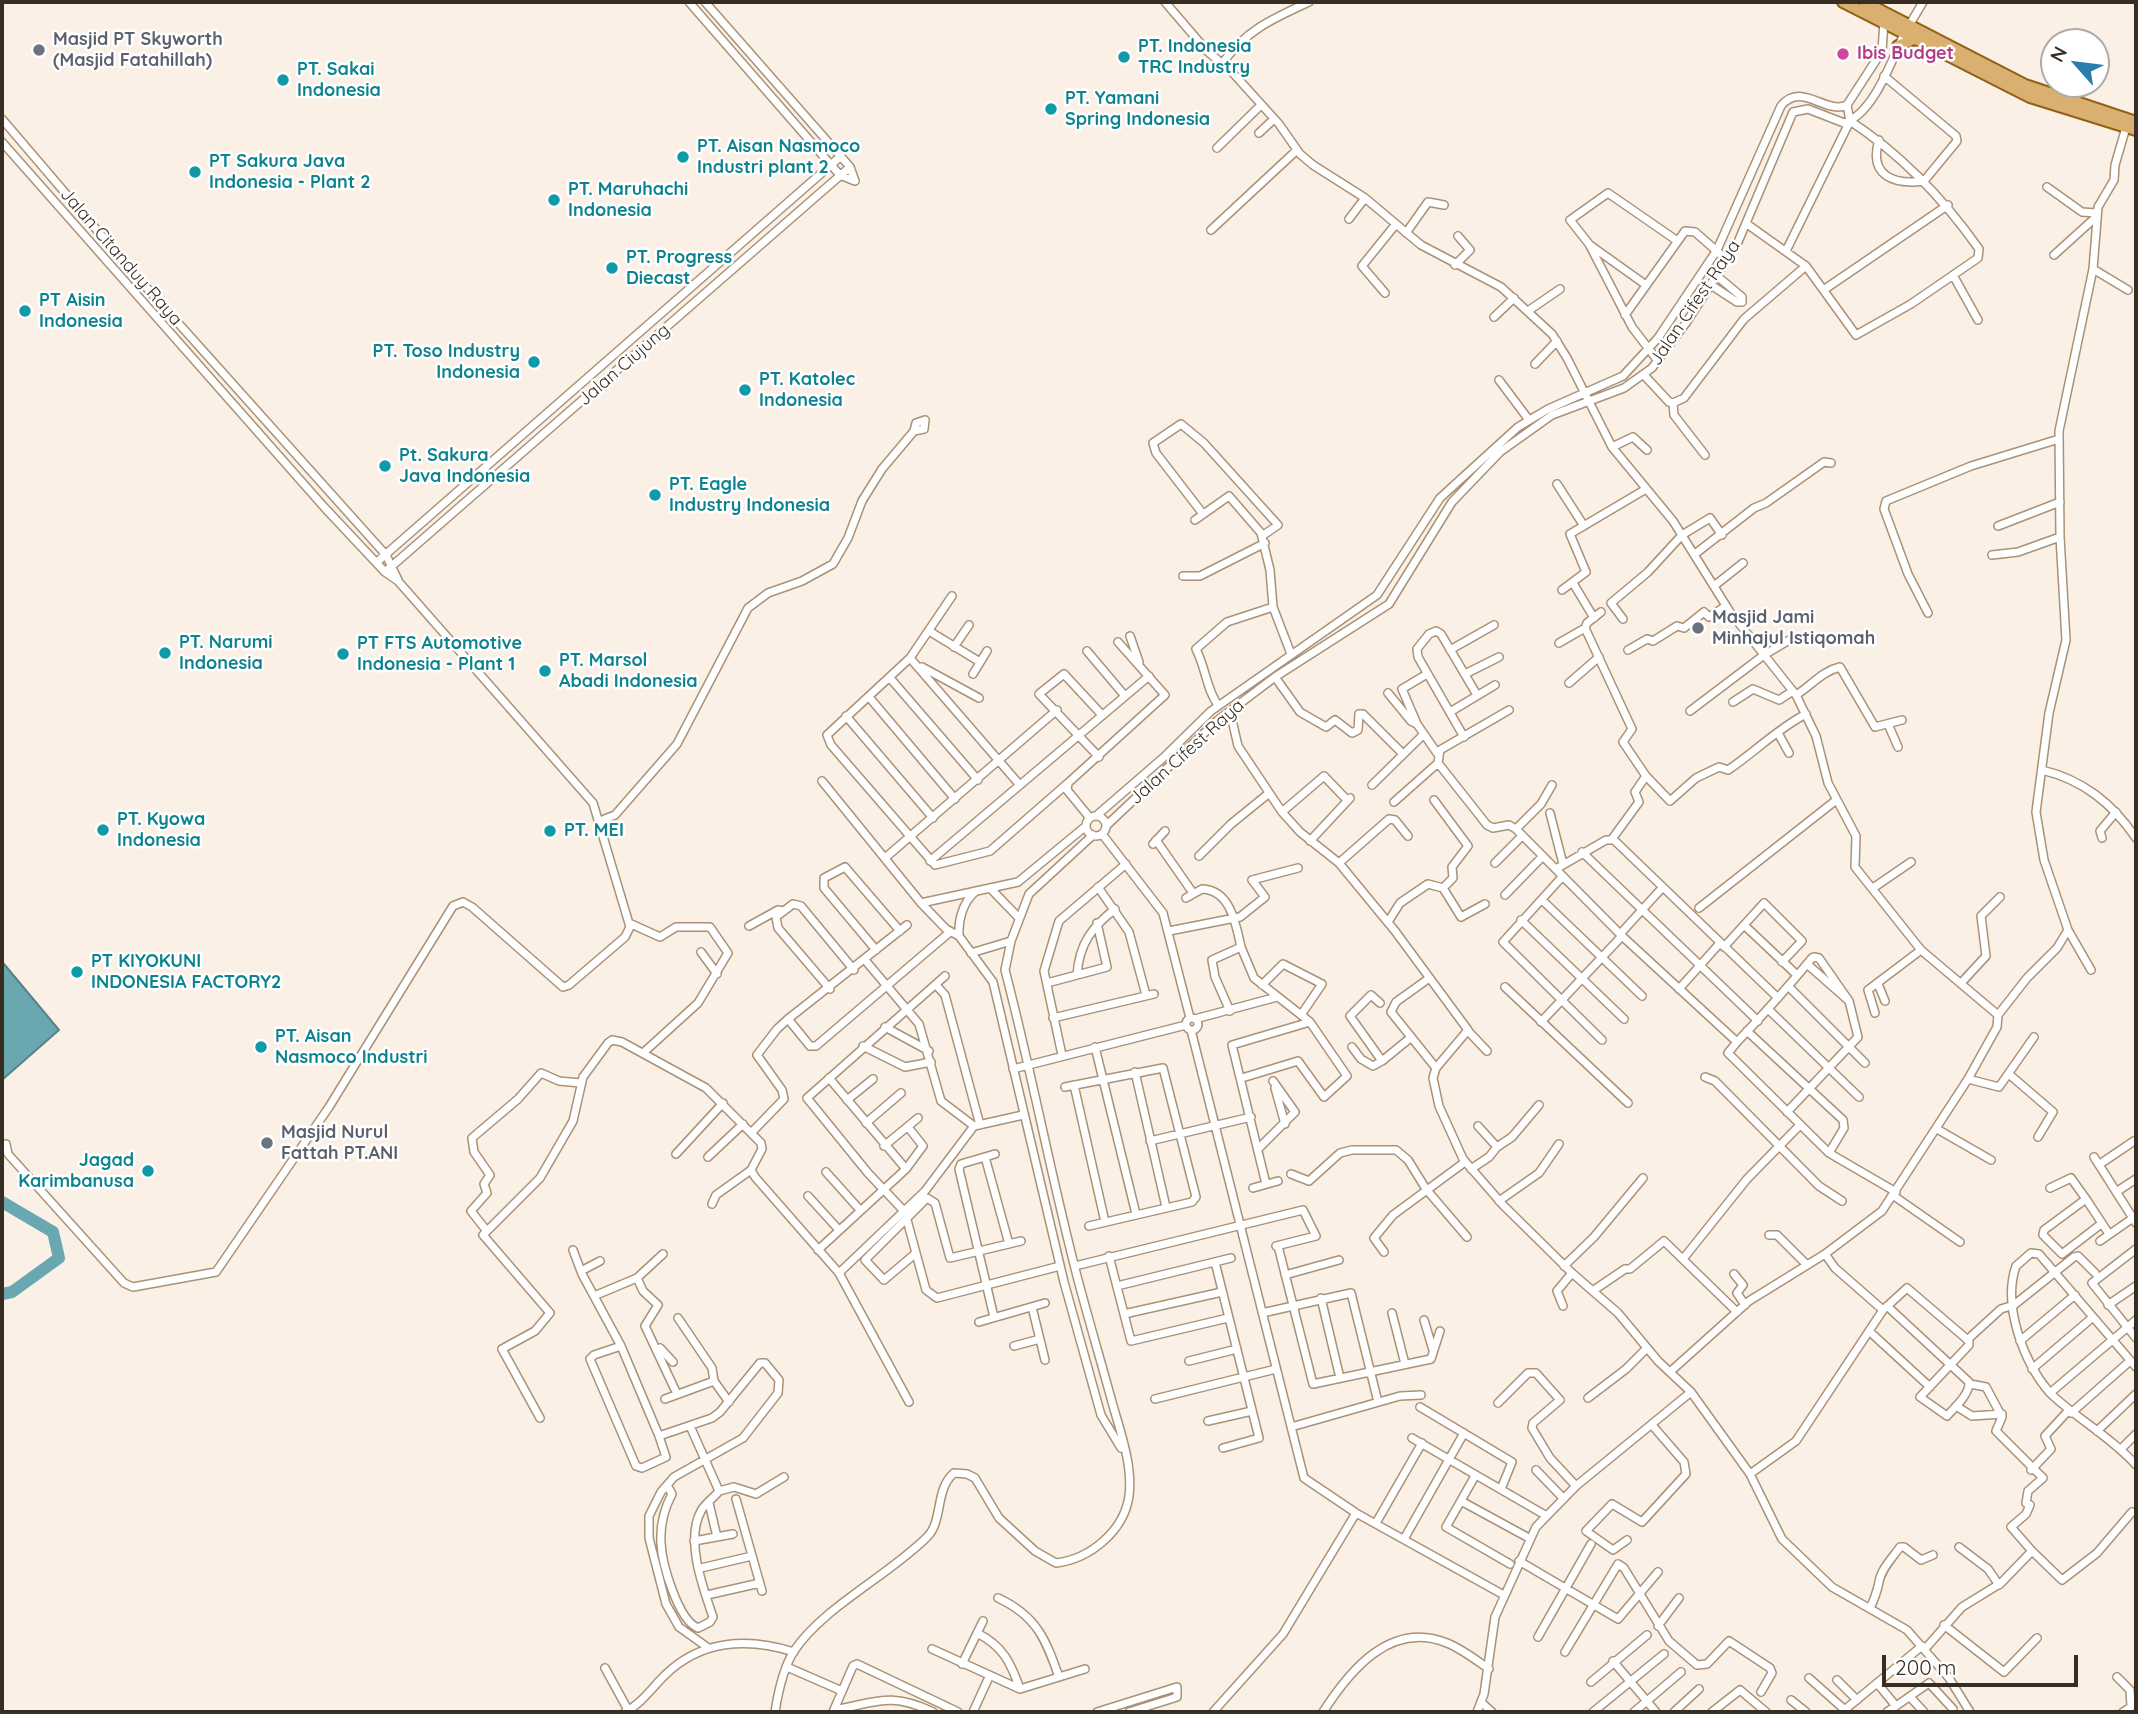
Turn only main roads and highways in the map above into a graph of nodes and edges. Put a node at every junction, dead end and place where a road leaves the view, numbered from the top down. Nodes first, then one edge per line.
1 (1843, 2) edge
2 (1864, 2) edge
3 (1883, 6) edge
4 (1907, 28) junction
5 (1916, 38) junction
6 (1897, 48) road end
7 (2132, 125) edge

1 - 4 main road
2 - 3 main road
3 - 4 main road
4 - 5 main road
4 - 7 main road
5 - 6 main road
5 - 7 main road

